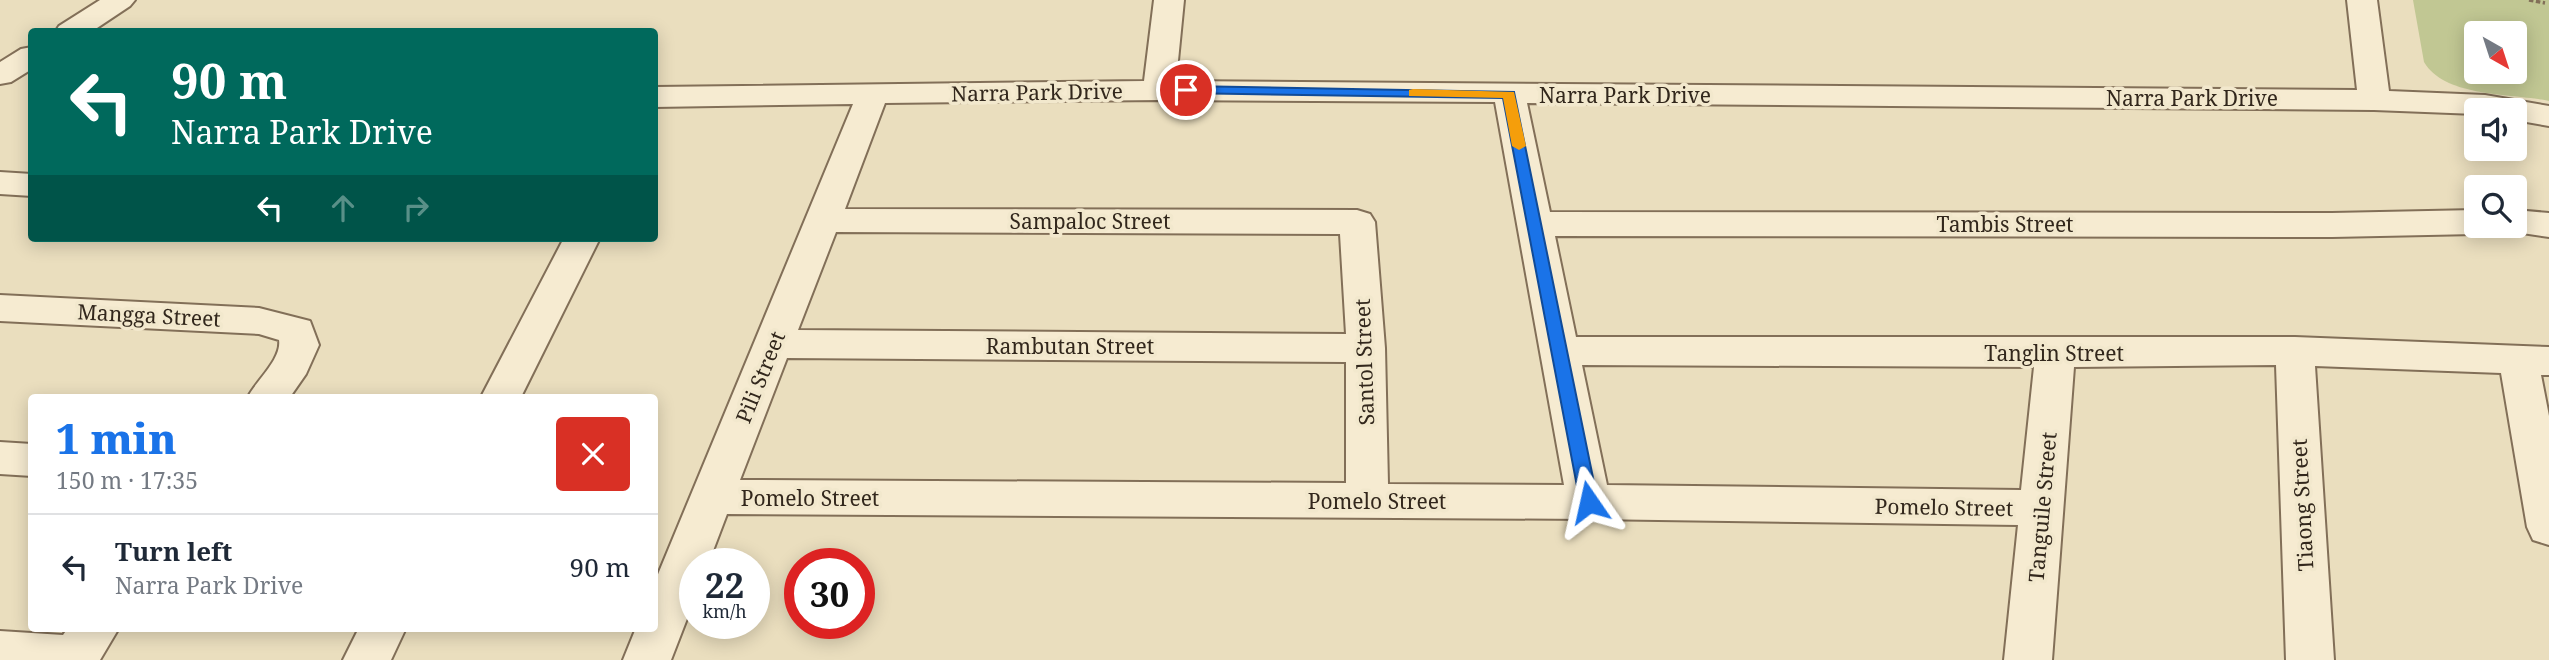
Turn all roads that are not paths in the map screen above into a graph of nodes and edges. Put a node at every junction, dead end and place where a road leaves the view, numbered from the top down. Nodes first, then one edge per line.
1 (120, 0) edge
2 (1169, 0) edge
3 (2362, 0) edge
4 (76, 28) edge
5 (1159, 90) junction
6 (873, 94) junction
7 (1509, 94) junction
8 (658, 99) edge
9 (2374, 100) junction
10 (2549, 116) edge
11 (0, 183) edge
12 (28, 185) edge
13 (823, 220) junction
14 (1357, 222) joint
15 (2464, 222) edge
16 (2527, 223) edge
17 (1534, 224) junction
18 (2549, 225) edge
19 (580, 242) edge
20 (0, 307) edge
21 (774, 344) junction
22 (1366, 348) junction
23 (1559, 351) junction
24 (2295, 351) junction
25 (2055, 353) junction
26 (2533, 360) edge
27 (270, 394) edge
28 (503, 394) edge
29 (0, 458) edge
30 (28, 460) edge
31 (712, 497) junction
32 (1367, 501) junction
33 (1589, 502) junction
34 (2042, 508) junction
35 (2549, 527) edge
36 (381, 632) edge
37 (81, 648) edge
38 (0, 652) edge
39 (367, 660) edge
40 (647, 660) edge
41 (2028, 660) edge
42 (2310, 660) edge

1 - 4 street
2 - 5 street
3 - 9 street
5 - 6 street, Narra Park Drive
5 - 7 street, Narra Park Drive
6 - 8 street, Narra Park Drive
6 - 13 street, Pili Street
7 - 9 street, Narra Park Drive
7 - 17 street
9 - 10 street, Narra Park Drive
11 - 12 street
13 - 14 street, Sampaloc Street
13 - 21 street, Pili Street
14 - 22 street, Santol Street
15 - 17 street, Tambis Street
16 - 18 street
17 - 23 street
19 - 28 street
20 - 27 street, Mangga Street
21 - 22 street, Rambutan Street
21 - 31 street, Pili Street
22 - 32 street, Santol Street
23 - 25 street, Tanglin Street
23 - 33 street
24 - 25 street, Tanglin Street
24 - 26 street, Tanglin Street
24 - 42 street, Tiaong Street
25 - 34 street, Tanguile Street
26 - 35 street
29 - 30 street
31 - 32 street, Pomelo Street
31 - 40 street, Pili Street
32 - 33 street, Pomelo Street
33 - 34 street, Pomelo Street
34 - 41 street, Tanguile Street
36 - 39 street
37 - 38 street

